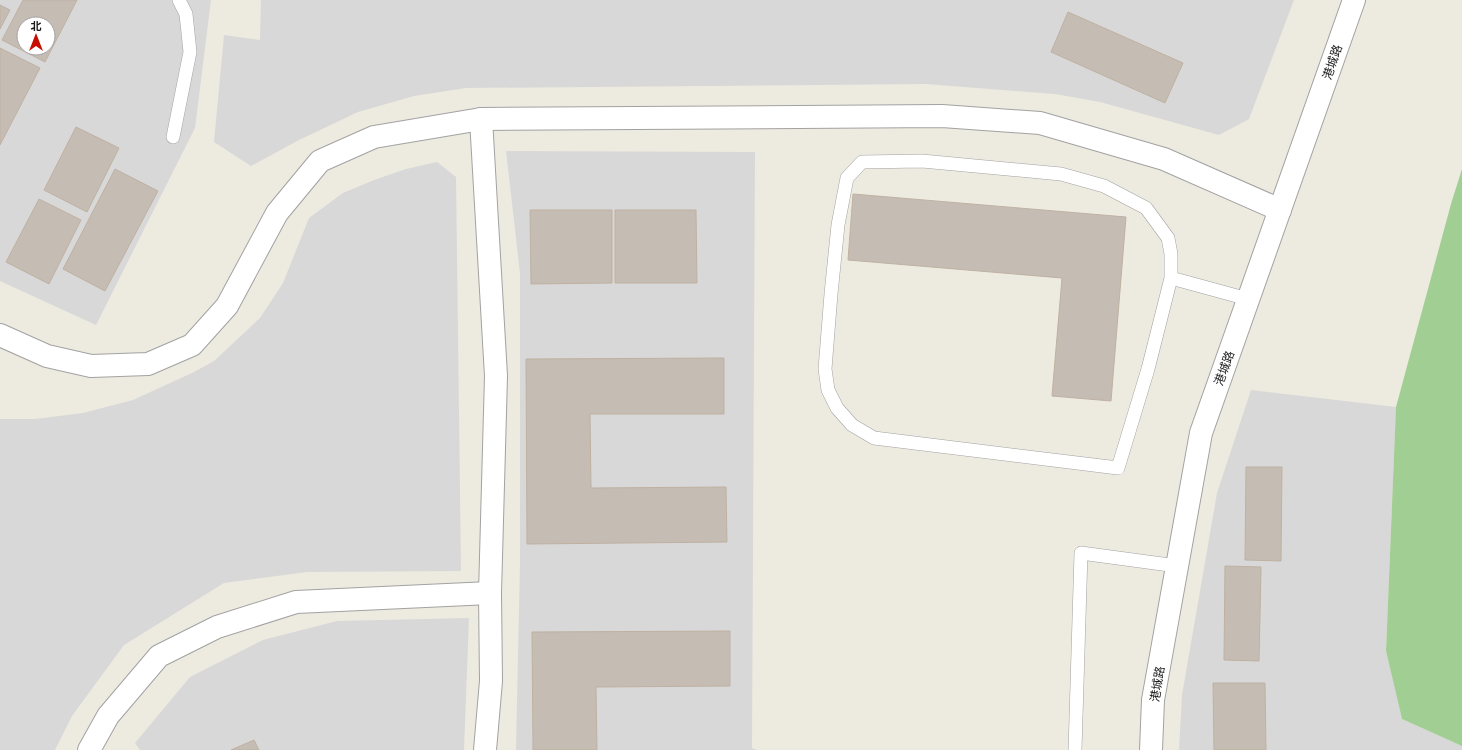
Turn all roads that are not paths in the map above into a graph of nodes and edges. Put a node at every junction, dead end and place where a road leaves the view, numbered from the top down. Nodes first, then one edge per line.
1 (179, 0) edge
2 (1354, 0) edge
3 (481, 119) junction
4 (173, 137) dead end
5 (1280, 210) junction
6 (1170, 278) junction
7 (1248, 299) junction
8 (0, 335) edge
9 (1177, 566) junction
10 (490, 593) junction
11 (89, 750) edge
12 (485, 750) edge
13 (1075, 750) edge
14 (1151, 750) edge

1 - 4 lane
2 - 5 street, 港城路
3 - 5 street
3 - 8 street
3 - 10 street
5 - 7 street, 港城路
6 - 6 lane
6 - 7 lane
7 - 9 street, 港城路
9 - 13 lane
9 - 14 street, 港城路
10 - 11 street
10 - 12 street

